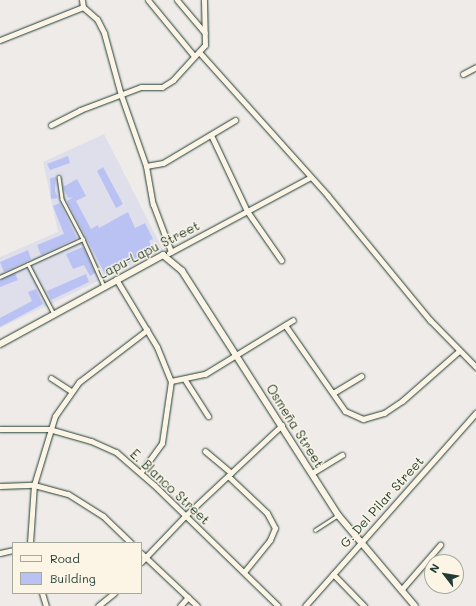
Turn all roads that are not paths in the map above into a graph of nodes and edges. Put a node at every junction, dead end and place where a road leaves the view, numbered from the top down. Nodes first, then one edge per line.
1 (82, 0) edge
2 (148, 0) edge
3 (177, 0) edge
4 (204, 0) edge
5 (83, 7) junction
6 (205, 33) junction
7 (0, 40) edge
8 (199, 52) junction
9 (194, 56) junction
10 (476, 67) edge
11 (463, 74) dead end
12 (121, 95) junction
13 (235, 120) dead end
14 (51, 126) dead end
15 (211, 135) junction
16 (146, 166) junction
17 (59, 178) dead end
18 (309, 178) junction
19 (247, 211) junction
20 (83, 239) junction
21 (171, 252) junction
22 (163, 255) junction
23 (281, 260) dead end
24 (28, 264) junction
25 (0, 277) edge
26 (116, 279) junction
27 (104, 286) junction
28 (54, 314) junction
29 (293, 320) dead end
30 (285, 325) junction
31 (147, 330) junction
32 (0, 344) edge
33 (459, 351) junction
34 (237, 356) junction
35 (476, 367) edge
36 (361, 376) dead end
37 (51, 378) dead end
38 (184, 380) junction
39 (171, 381) junction
40 (71, 391) junction
41 (333, 393) junction
42 (476, 413) edge
43 (208, 416) dead end
44 (282, 425) junction
45 (0, 429) edge
46 (49, 429) junction
47 (205, 451) dead end
48 (342, 455) dead end
49 (141, 472) junction
50 (312, 473) junction
51 (230, 474) junction
52 (34, 485) junction
53 (0, 486) edge
54 (338, 515) junction
55 (185, 516) junction
56 (315, 530) dead end
57 (30, 542) edge
58 (130, 542) edge
59 (360, 543) junction
60 (440, 545) dead end
61 (12, 550) edge
62 (0, 553) edge
63 (142, 554) edge
64 (145, 557) junction
65 (142, 561) edge
66 (244, 572) junction
67 (333, 574) junction
68 (401, 590) junction
69 (42, 594) edge
70 (113, 594) edge
71 (188, 597) junction
72 (46, 606) edge
73 (98, 606) edge
74 (180, 606) edge
75 (197, 606) edge
76 (278, 606) edge
77 (305, 606) edge
78 (364, 606) edge
79 (415, 606) edge

1 - 5 street
2 - 9 street
3 - 6 street
4 - 6 street
5 - 7 street
5 - 12 street
6 - 8 street
8 - 9 street
8 - 18 street
9 - 12 street
10 - 11 street
12 - 14 street
12 - 16 street
13 - 15 street
15 - 16 street
15 - 19 street
16 - 21 street
17 - 20 lane
18 - 19 street, Lapu-Lapu Street
18 - 33 street
19 - 21 street, Lapu-Lapu Street
19 - 23 street
20 - 24 lane
20 - 27 lane
21 - 22 street, Lapu-Lapu Street
22 - 26 street, Lapu-Lapu Street
22 - 34 street, Osmeña Street
24 - 25 lane
24 - 28 lane
26 - 27 street, Lapu-Lapu Street
26 - 31 street
27 - 28 street, Lapu-Lapu Street
28 - 32 street, Lapu-Lapu Street
29 - 30 street
30 - 34 street
30 - 41 street
31 - 39 street
31 - 40 street
33 - 35 street
33 - 41 street
34 - 38 street
34 - 44 street, Osmeña Street
36 - 41 street
37 - 40 street
38 - 39 street
38 - 43 street
39 - 49 street
40 - 46 street
42 - 59 street, G. Del Pilar Street
44 - 50 street, Osmeña Street
44 - 51 street
45 - 46 street, E. Blanco Street
46 - 49 street, E. Blanco Street
46 - 52 street
47 - 51 street
48 - 50 street
49 - 55 street, E. Blanco Street
50 - 54 street, Osmeña Street
51 - 55 street
51 - 66 street
52 - 53 street
52 - 57 street
52 - 58 street
54 - 56 lane
54 - 59 street, Osmeña Street
55 - 64 street
55 - 66 street, E. Blanco Street
59 - 67 street, G. Del Pilar Street
59 - 68 street, Osmeña Street
60 - 68 street
61 - 62 street
63 - 64 street
64 - 65 street
64 - 71 street
66 - 76 street, E. Blanco Street
67 - 77 street, G. Del Pilar Street
67 - 78 street
68 - 79 street, Osmeña Street
69 - 72 street
70 - 73 street
71 - 74 street
71 - 75 street

